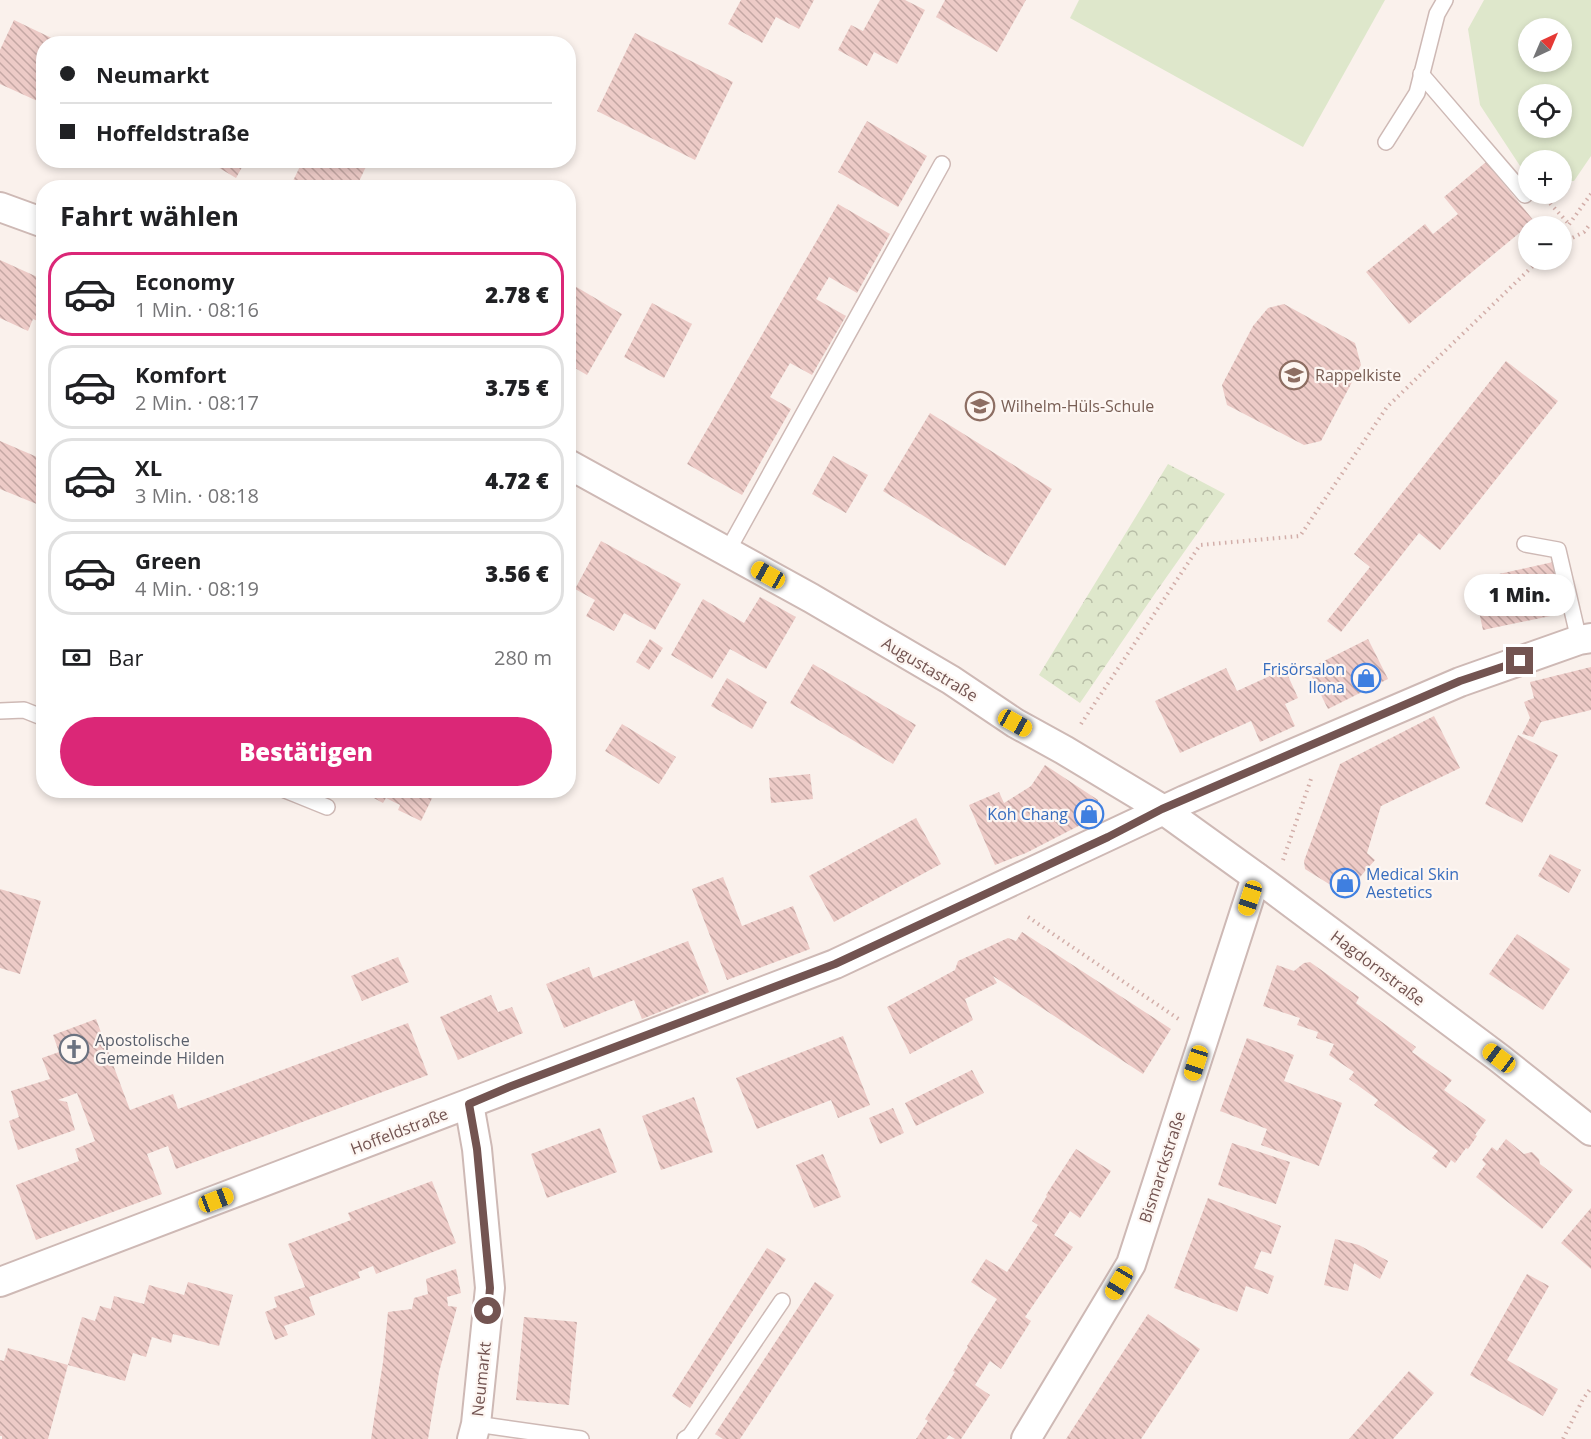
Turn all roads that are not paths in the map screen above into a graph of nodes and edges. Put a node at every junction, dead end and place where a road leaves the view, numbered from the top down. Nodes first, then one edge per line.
1 (1445, 0) edge
2 (1421, 74) junction
3 (1386, 142) dead end
4 (942, 164) dead end
5 (1518, 187) edge
6 (0, 207) edge
7 (36, 220) edge
8 (576, 469) edge
9 (1525, 544) dead end
10 (726, 552) junction
11 (1585, 639) edge
12 (0, 711) edge
13 (36, 715) edge
14 (305, 798) edge
15 (327, 807) dead end
16 (1162, 809) junction
17 (1265, 883) junction
18 (469, 1104) junction
19 (1591, 1131) edge
20 (0, 1282) edge
21 (782, 1301) dead end
22 (474, 1432) edge
23 (580, 1439) edge
24 (685, 1439) edge
25 (1026, 1439) edge

1 - 2 lane
2 - 3 lane
2 - 5 lane
4 - 10 lane
6 - 7 street
8 - 10 street, Augustastraße
9 - 11 lane
10 - 16 street, Augustastraße
11 - 16 street, Hoffeldstraße
12 - 13 lane
14 - 15 lane
16 - 17 street, Hagdornstraße
16 - 18 street, Hoffeldstraße
17 - 19 street, Hagdornstraße
17 - 25 street, Bismarckstraße
18 - 20 street, Hoffeldstraße
18 - 22 street, Neumarkt
21 - 24 lane
22 - 23 lane

